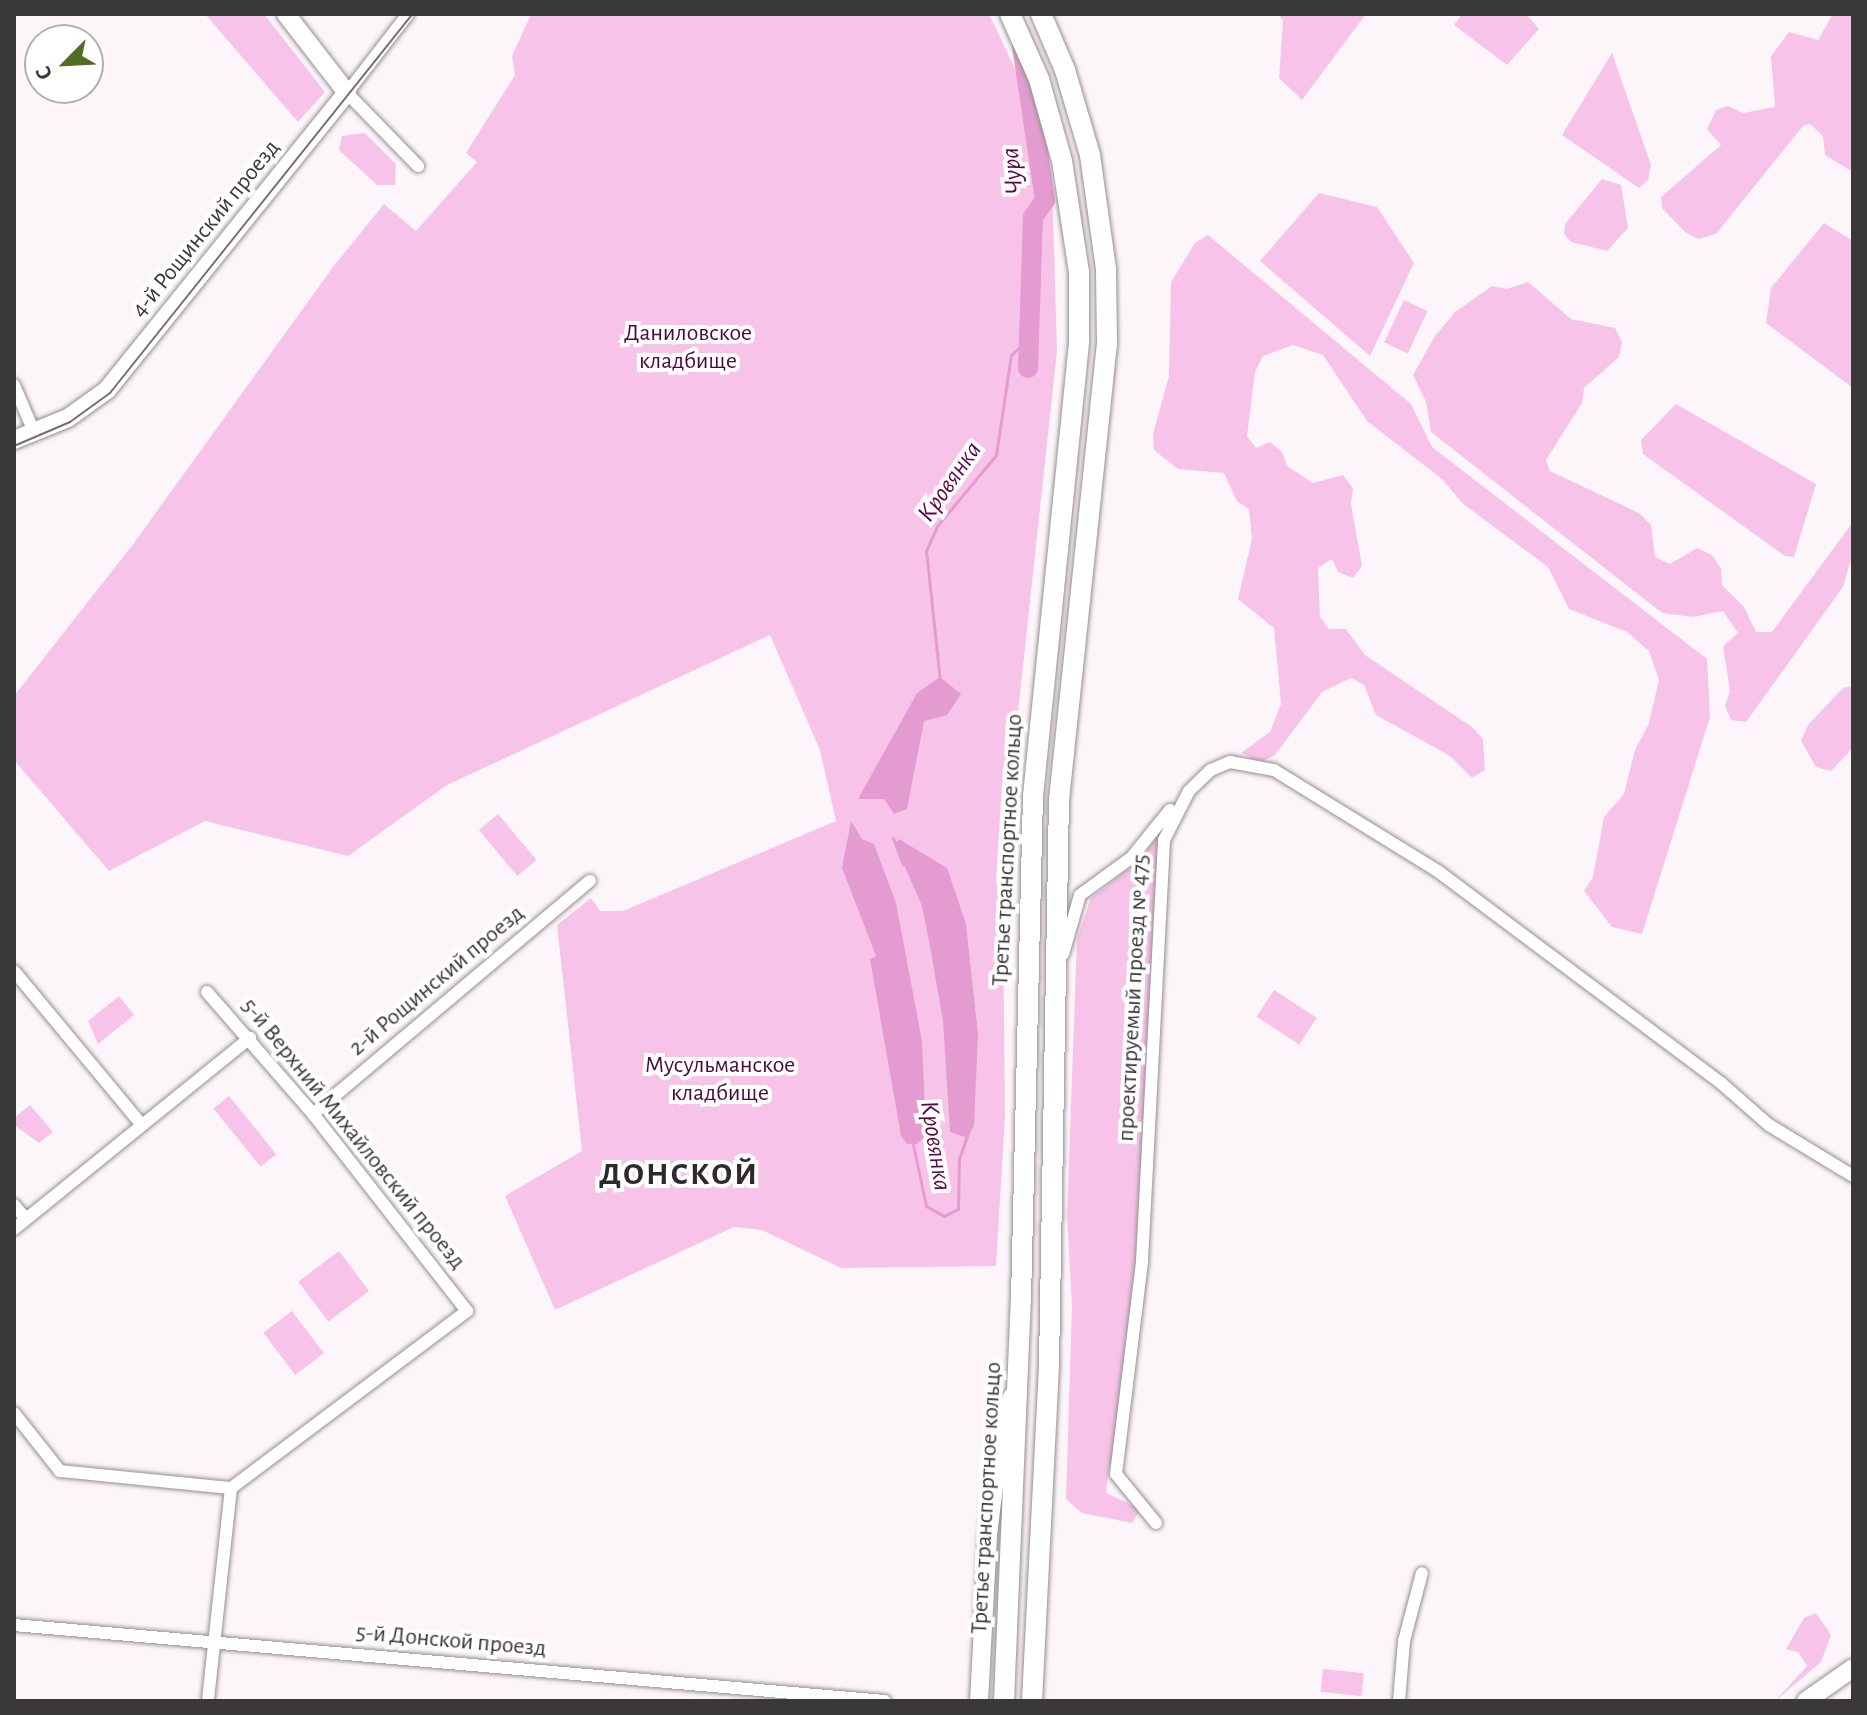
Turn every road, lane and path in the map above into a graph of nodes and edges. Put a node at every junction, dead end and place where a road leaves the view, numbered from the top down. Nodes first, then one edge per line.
1 (286, 14) edge
2 (408, 14) edge
3 (1010, 14) edge
4 (1041, 14) edge
5 (347, 93) junction
6 (418, 166) dead end
7 (14, 385) edge
8 (34, 432) junction
9 (14, 440) edge
10 (1189, 791) junction
11 (590, 881) dead end
12 (14, 971) edge
13 (1054, 984) junction
14 (207, 992) dead end
15 (250, 1038) junction
16 (313, 1114) junction
17 (142, 1125) junction
18 (1853, 1176) edge
19 (14, 1205) edge
20 (26, 1219) junction
21 (14, 1229) edge
22 (1019, 1371) junction
23 (14, 1413) edge
24 (231, 1488) junction
25 (1156, 1523) dead end
26 (1422, 1573) dead end
27 (14, 1625) edge
28 (214, 1643) junction
29 (1853, 1668) edge
30 (976, 1699) edge
31 (208, 1701) edge
32 (885, 1701) edge
33 (1004, 1701) edge
34 (1032, 1701) edge
35 (1399, 1701) edge
36 (1806, 1701) edge

1 - 5 street
2 - 5 street, 4-й Рощинский проезд
3 - 22 main road, Третье транспортное кольцо
4 - 13 main road, Третье транспортное кольцо
5 - 6 street
5 - 8 street, 4-й Рощинский проезд
7 - 8 street
8 - 9 street, 4-й Рощинский проезд
10 - 13 street
10 - 18 street, проектируемый проезд № 475
10 - 25 street, проектируемый проезд № 475
11 - 16 street, 2-й Рощинский проезд
12 - 17 street
13 - 34 main road, Третье транспортное кольцо
14 - 15 street, 5-й Верхний Михайловский проезд
15 - 16 street, 5-й Верхний Михайловский проезд
15 - 17 street
16 - 24 street, 5-й Верхний Михайловский проезд
17 - 20 street
19 - 20 street
20 - 21 street
22 - 30 street
22 - 33 main road, Третье транспортное кольцо
23 - 24 street
24 - 28 street
26 - 35 street
27 - 28 street, 5-й Донской проезд
28 - 31 street
28 - 32 street, 5-й Донской проезд
29 - 36 street

